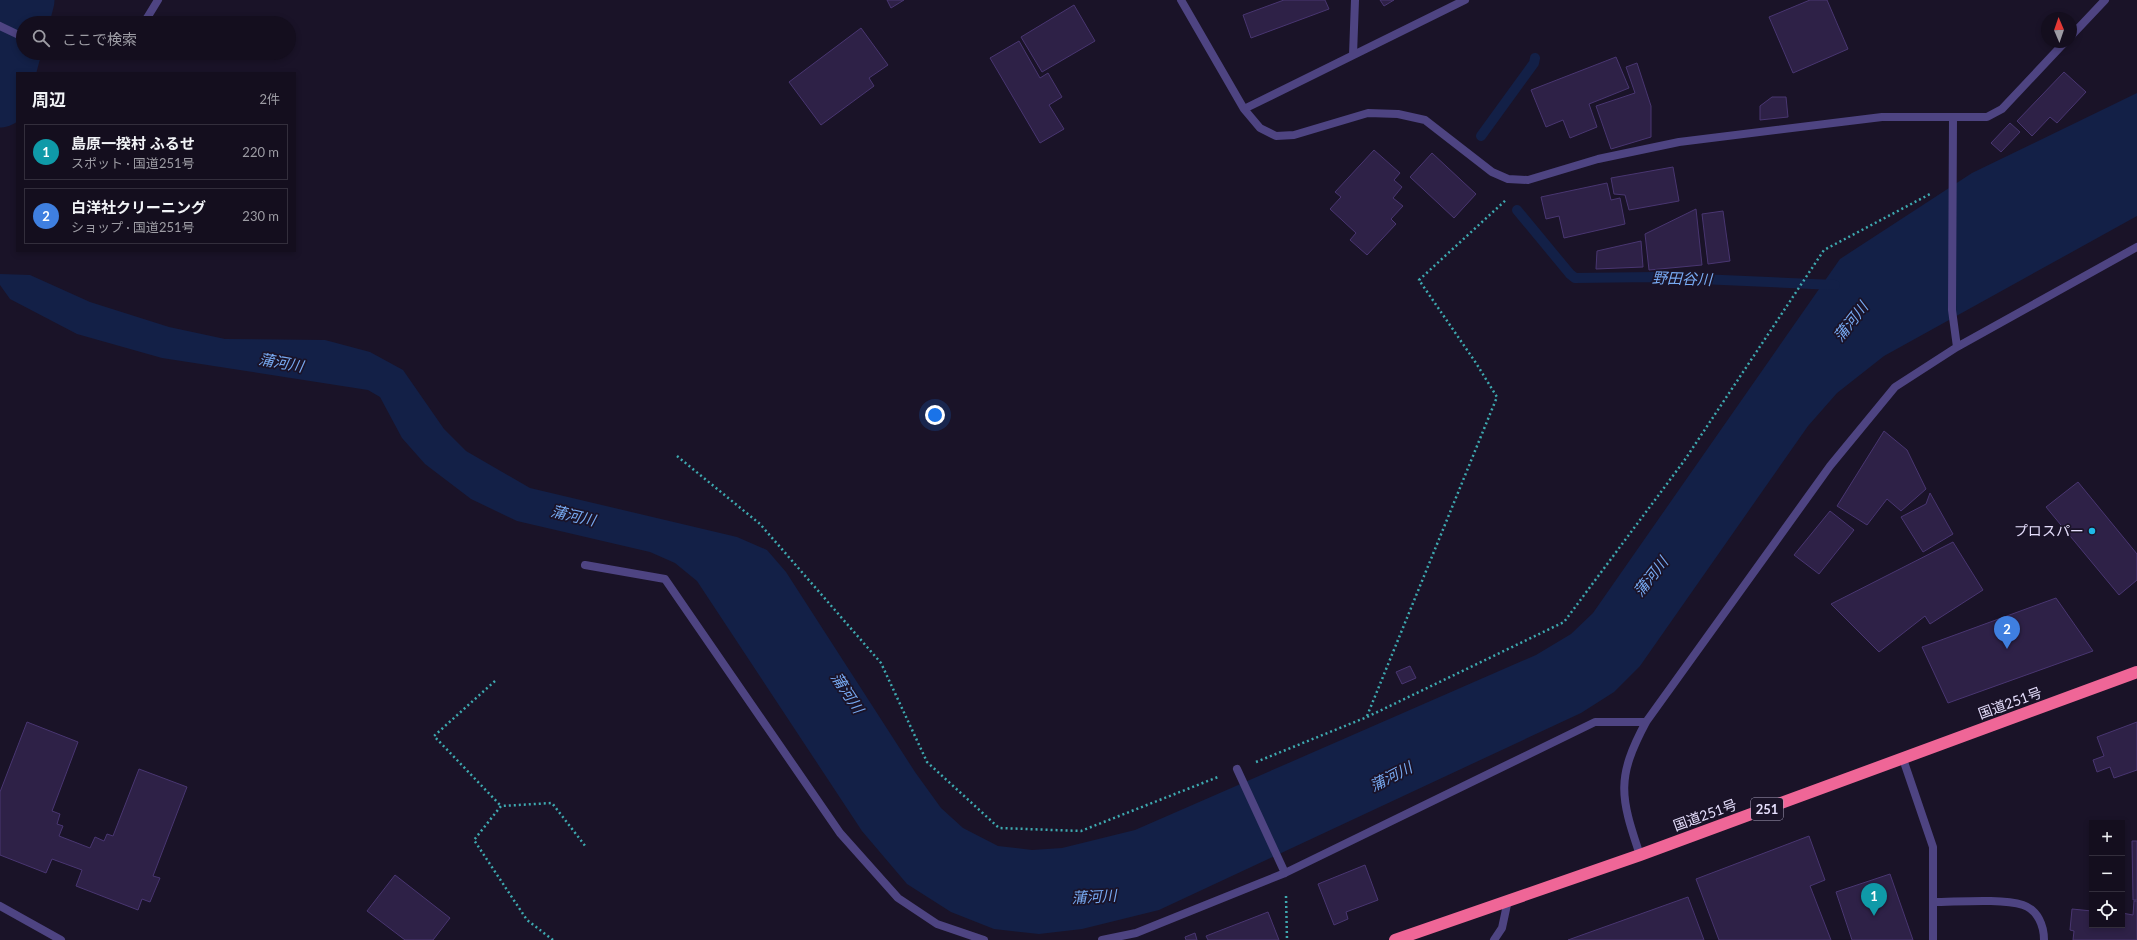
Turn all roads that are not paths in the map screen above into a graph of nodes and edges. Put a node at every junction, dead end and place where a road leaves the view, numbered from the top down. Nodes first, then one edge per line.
1 (158, 0) edge
2 (1181, 0) edge
3 (1355, 0) edge
4 (1464, 0) edge
5 (2105, 0) edge
6 (148, 16) edge
7 (0, 26) edge
8 (2077, 30) edge
9 (16, 34) edge
10 (2059, 48) edge
11 (1353, 55) junction
12 (1244, 109) junction
13 (1953, 118) junction
14 (2137, 247) edge
15 (1957, 347) junction
16 (585, 565) dead end
17 (2137, 672) edge
18 (1646, 722) junction
19 (1903, 759) junction
20 (1237, 769) road end
21 (1640, 855) junction
22 (1284, 870) junction
23 (1508, 900) junction
24 (1933, 902) junction
25 (0, 906) edge
26 (61, 940) edge
27 (984, 940) edge
28 (1102, 940) edge
29 (1395, 940) edge
30 (1494, 940) edge
31 (1933, 940) edge
32 (2044, 940) edge

1 - 6 street
2 - 12 street
3 - 11 street
4 - 11 street
5 - 8 street
7 - 9 street
10 - 13 street
11 - 12 street
12 - 13 street
13 - 15 street
14 - 15 street
15 - 18 street
16 - 27 street
17 - 19 highway, 国道251号 / 251
18 - 21 street
18 - 22 street
19 - 21 highway, 国道251号 / 251
19 - 24 street
20 - 22 street
21 - 23 highway, 国道251号 / 251
22 - 28 street
23 - 29 highway, 国道251号 / 251
23 - 30 street
24 - 31 street
24 - 32 street
25 - 26 street

